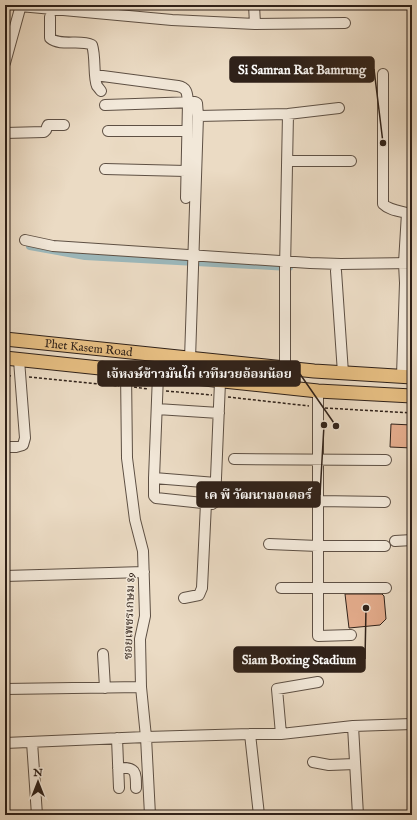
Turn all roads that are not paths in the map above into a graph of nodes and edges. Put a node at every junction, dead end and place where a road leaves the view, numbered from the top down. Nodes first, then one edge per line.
1 (254, 5) edge
2 (20, 6) edge
3 (50, 17) dead end
4 (345, 23) dead end
5 (255, 24) junction
6 (5, 63) edge
7 (383, 74) dead end
8 (95, 75) junction
9 (101, 91) dead end
10 (188, 102) junction
11 (105, 105) dead end
12 (339, 108) dead end
13 (288, 114) junction
14 (198, 116) junction
15 (64, 125) dead end
16 (108, 131) dead end
17 (187, 131) junction
18 (5, 133) edge
19 (287, 161) junction
20 (351, 161) dead end
21 (105, 169) dead end
22 (186, 170) junction
23 (186, 198) dead end
24 (410, 213) edge
25 (25, 240) dead end
26 (194, 258) junction
27 (285, 264) junction
28 (406, 266) edge
29 (336, 271) dead end
30 (5, 339) edge
31 (5, 358) edge
32 (190, 359) junction
33 (19, 360) junction
34 (285, 368) junction
35 (126, 371) junction
36 (343, 373) junction
37 (158, 375) junction
38 (370, 375) junction
39 (407, 377) edge
40 (220, 382) junction
41 (318, 391) junction
42 (370, 394) junction
43 (412, 396) edge
44 (157, 409) junction
45 (219, 413) junction
46 (5, 446) edge
47 (234, 459) dead end
48 (318, 459) junction
49 (386, 460) dead end
50 (154, 478) junction
51 (216, 483) junction
52 (318, 501) junction
53 (385, 502) dead end
54 (206, 503) junction
55 (412, 540) edge
56 (396, 542) dead end
57 (269, 544) dead end
58 (318, 546) junction
59 (385, 546) dead end
60 (144, 572) junction
61 (5, 576) edge
62 (281, 588) dead end
63 (386, 588) dead end
64 (318, 589) junction
65 (184, 598) dead end
66 (351, 635) dead end
67 (103, 654) dead end
68 (318, 682) dead end
69 (141, 687) junction
70 (105, 688) junction
71 (5, 689) edge
72 (412, 724) edge
73 (353, 726) junction
74 (250, 734) junction
75 (282, 734) junction
76 (146, 737) junction
77 (117, 738) junction
78 (32, 742) junction
79 (5, 743) edge
80 (313, 762) dead end
81 (355, 764) junction
82 (118, 768) junction
83 (119, 788) dead end
84 (136, 788) dead end
85 (37, 815) edge
86 (150, 815) edge
87 (259, 815) edge
88 (358, 815) edge

1 - 5 street
2 - 5 street
2 - 6 street
3 - 8 street
4 - 5 street
7 - 24 street
8 - 9 street
8 - 10 street
10 - 11 street
10 - 14 street
10 - 17 street
12 - 13 street
13 - 14 street
13 - 19 street
14 - 26 street
15 - 18 street
16 - 17 street
17 - 22 street
19 - 20 street
19 - 27 street
21 - 22 street
22 - 23 street
24 - 28 street
25 - 26 street
26 - 27 street
26 - 32 street
27 - 28 street
27 - 34 street
28 - 39 street
29 - 36 street
30 - 32 main road, Phet Kasem Road
31 - 33 main road, Phet Kasem Road
32 - 34 main road, Phet Kasem Road
33 - 35 main road, Phet Kasem Road
33 - 46 street
34 - 36 main road, Phet Kasem Road
35 - 37 main road, Phet Kasem Road
35 - 60 street, ซอยเพชรเกษม 89
36 - 38 main road, Phet Kasem Road
37 - 40 main road, Phet Kasem Road
37 - 44 street
38 - 39 main road, Phet Kasem Road
38 - 42 main road
40 - 41 main road, Phet Kasem Road
40 - 45 street
41 - 42 main road, Phet Kasem Road
41 - 48 street
42 - 43 main road, Phet Kasem Road
44 - 45 street
44 - 50 street
45 - 51 street
47 - 48 street
48 - 49 street
48 - 52 street
50 - 51 street
50 - 54 street
51 - 54 street
52 - 53 street
52 - 58 street
54 - 65 street
55 - 56 street
57 - 58 street
58 - 59 street
58 - 64 street
60 - 61 street
60 - 69 street, ซอยเพชรเกษม 89
62 - 64 street
63 - 64 street
64 - 66 street
67 - 70 street
68 - 75 street
69 - 70 street
69 - 76 street, ซอยเพชรเกษม 89
70 - 71 street
72 - 73 street
73 - 75 street
73 - 81 street
74 - 75 street
74 - 76 street
74 - 87 street
76 - 77 street
76 - 86 street, ซอยเพชรเกษม 89
77 - 78 street
77 - 82 street
78 - 79 street
78 - 85 street
80 - 81 street
81 - 88 street
82 - 83 street
82 - 84 street

